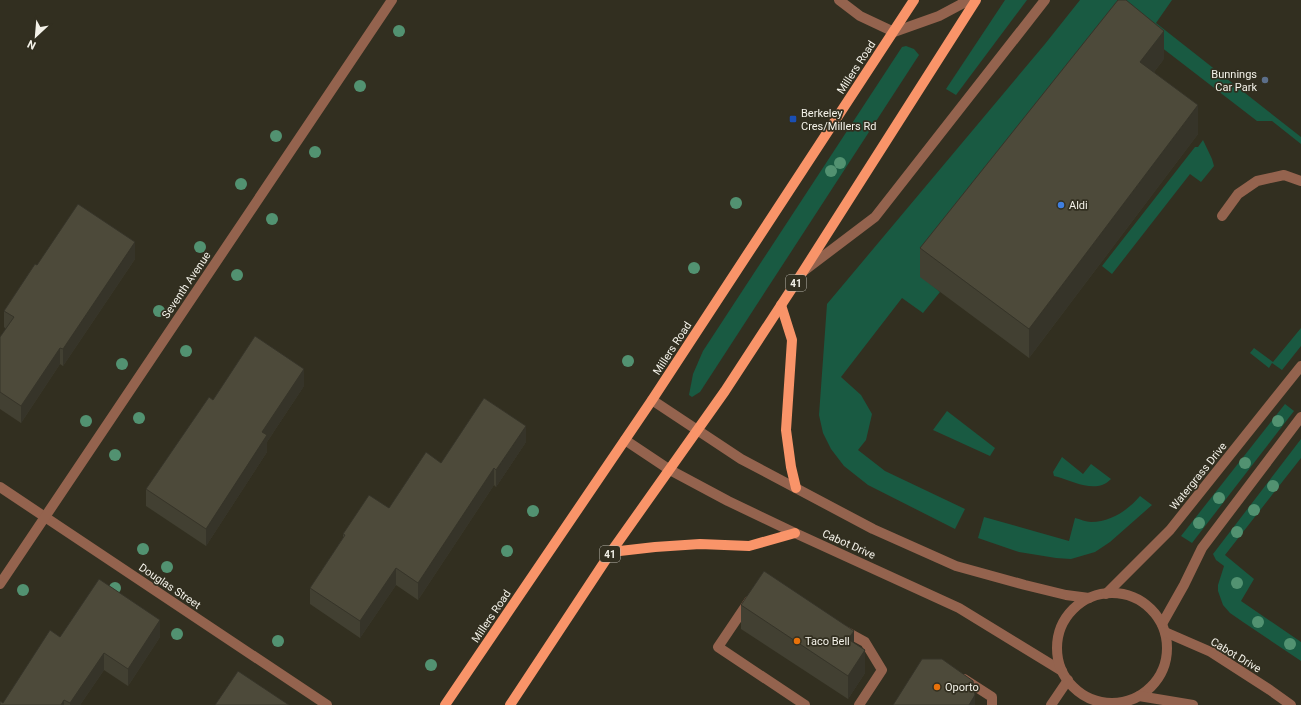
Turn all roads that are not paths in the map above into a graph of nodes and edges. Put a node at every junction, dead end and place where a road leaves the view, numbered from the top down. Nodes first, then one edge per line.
1 (392, 0) edge
2 (839, 0) edge
3 (914, 0) edge
4 (969, 0) edge
5 (976, 0) edge
6 (1045, 0) edge
7 (894, 32) junction
8 (1301, 181) edge
9 (1222, 216) dead end
10 (804, 270) junction
11 (781, 306) junction
12 (1301, 366) edge
13 (652, 400) junction
14 (1301, 417) edge
15 (698, 431) junction
16 (625, 440) junction
17 (670, 470) junction
18 (0, 487) edge
19 (796, 488) junction
20 (44, 517) junction
21 (795, 533) junction
22 (611, 552) junction
23 (0, 584) edge
24 (1106, 594) junction
25 (753, 596) edge
26 (1089, 598) junction
27 (837, 626) edge
28 (1164, 628) junction
29 (1062, 671) junction
30 (956, 674) edge
31 (1068, 680) junction
32 (1139, 696) junction
33 (1103, 704) edge
34 (327, 705) edge
35 (445, 705) edge
36 (510, 705) edge
37 (805, 705) edge
38 (859, 705) edge
39 (992, 705) edge
40 (1051, 705) edge
41 (1192, 705) edge
42 (1291, 705) edge

1 - 20 street, Seventh Avenue
2 - 7 street
3 - 7 main road, Millers Road
4 - 7 street
5 - 10 main road, 41
6 - 10 street
7 - 13 main road, Millers Road
8 - 9 street
10 - 11 main road, 41
11 - 15 main road, 41
11 - 19 main road
12 - 24 street, Watergrass Drive
13 - 15 street
13 - 16 main road, Millers Road
14 - 28 street
15 - 17 main road, 41
15 - 19 street
16 - 17 street, Cabot Drive
16 - 35 main road, Millers Road
17 - 21 street, Cabot Drive
17 - 22 main road, 41
18 - 20 street, Douglas Street
19 - 26 street
20 - 23 street, Seventh Avenue
20 - 34 street, Douglas Street
21 - 22 main road
21 - 29 street, Cabot Drive
22 - 36 main road, 41
24 - 26 street
24 - 28 street
25 - 37 street
26 - 29 street
27 - 38 street
28 - 32 street
28 - 42 street, Cabot Drive
29 - 31 street
30 - 39 street
31 - 33 street
31 - 40 street
32 - 33 street
32 - 41 street

